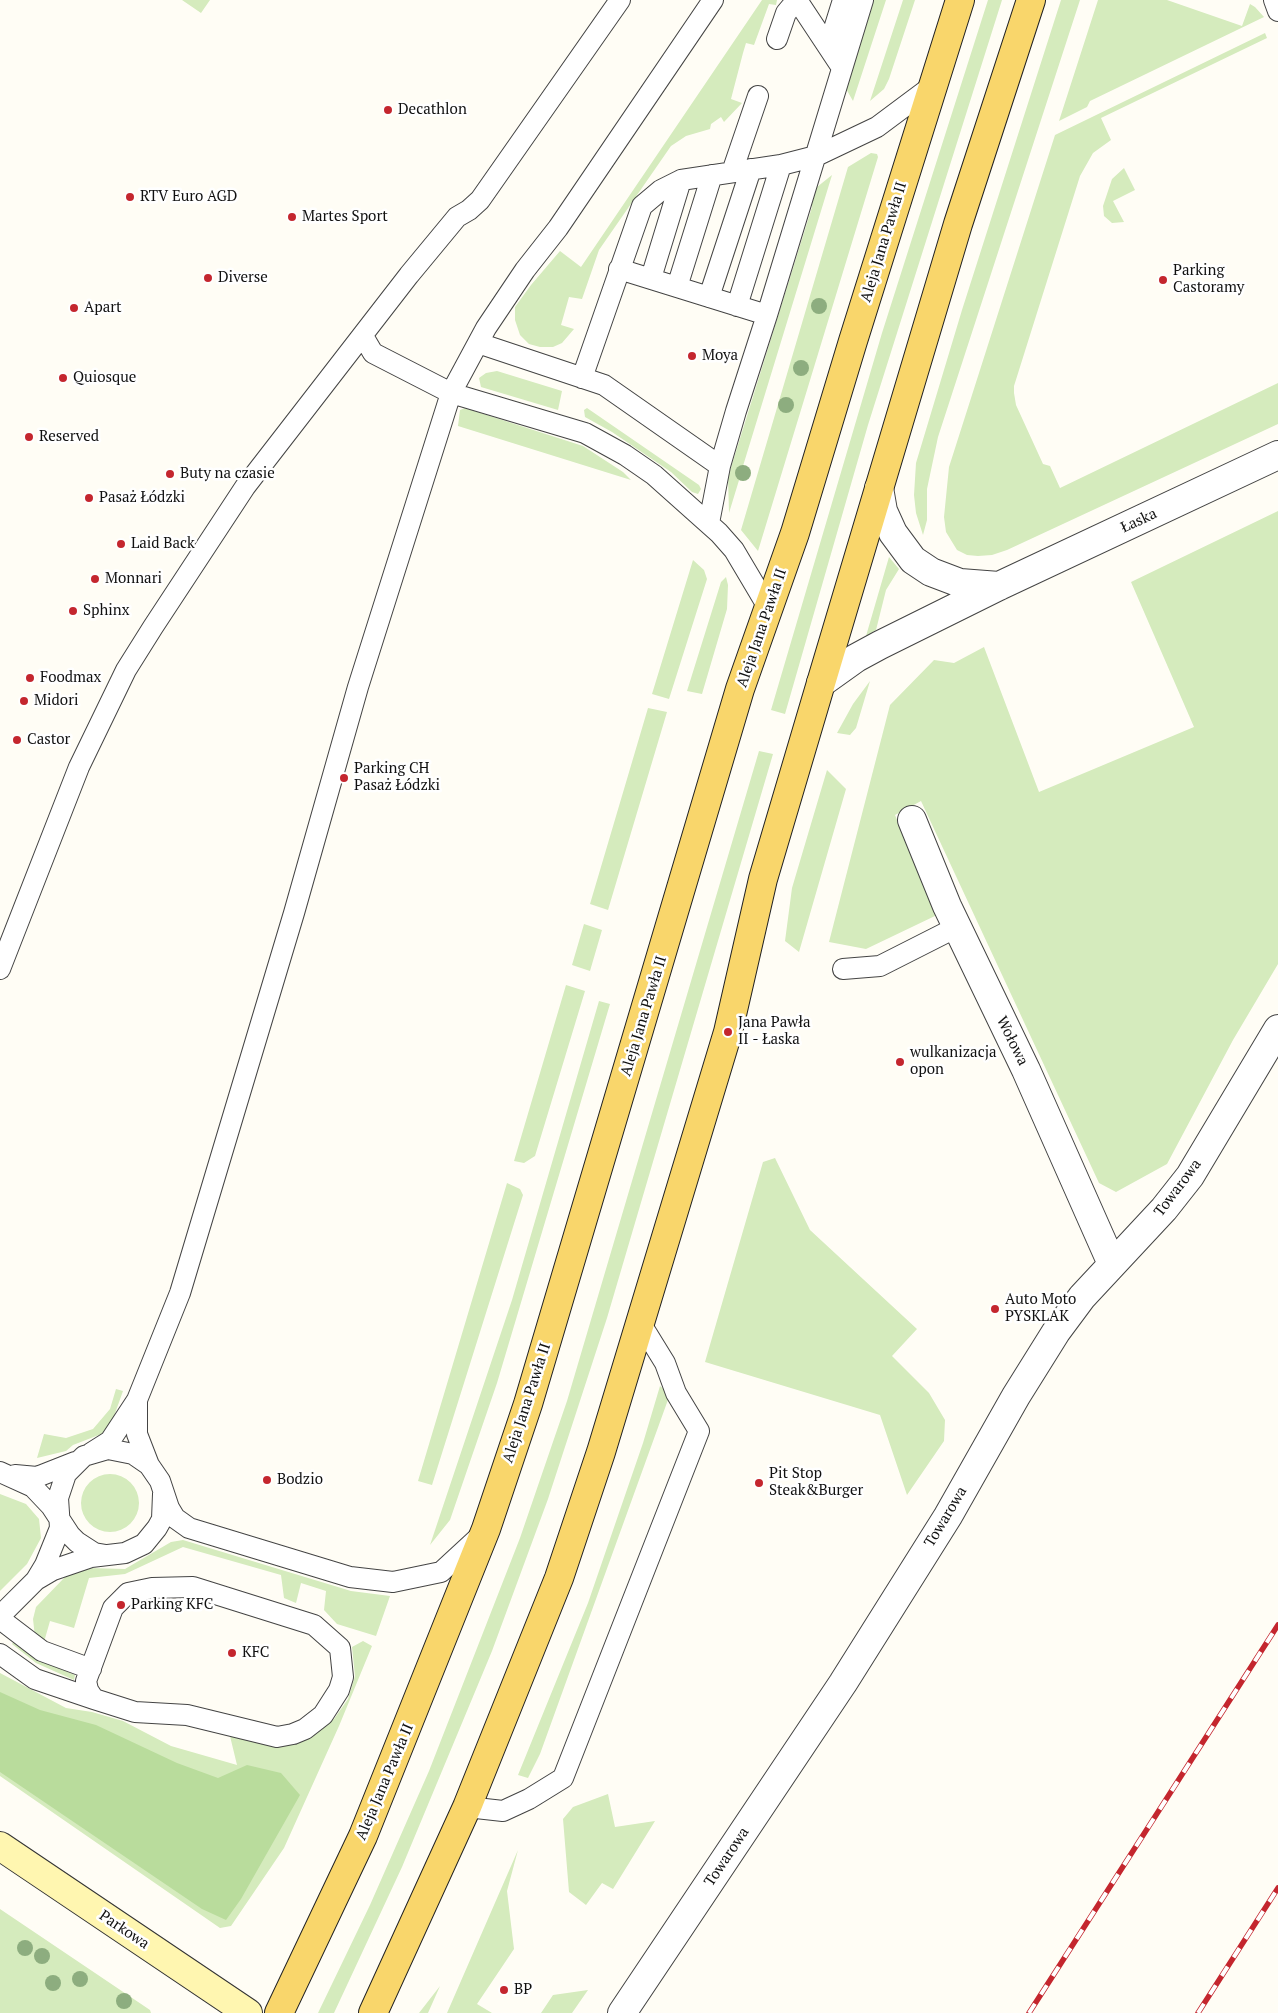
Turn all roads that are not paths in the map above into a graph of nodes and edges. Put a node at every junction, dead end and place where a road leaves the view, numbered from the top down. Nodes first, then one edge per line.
1 (620, 0) edge
2 (713, 0) edge
3 (843, 0) edge
4 (863, 0) edge
5 (960, 0) edge
6 (1031, 0) edge
7 (1274, 0) edge
8 (804, 5) edge
9 (1278, 11) edge
10 (777, 39) dead end
11 (829, 45) junction
12 (842, 68) junction
13 (932, 86) junction
14 (758, 96) dead end
15 (816, 156) junction
16 (781, 165) junction
17 (742, 171) junction
18 (712, 175) junction
19 (682, 180) junction
20 (619, 269) junction
21 (651, 278) junction
22 (677, 287) junction
23 (708, 297) junction
24 (737, 306) junction
25 (768, 315) junction
26 (482, 335) junction
27 (363, 336) junction
28 (582, 378) junction
29 (451, 393) junction
30 (1278, 456) edge
31 (720, 466) junction
32 (879, 488) junction
33 (709, 524) junction
34 (999, 586) junction
35 (769, 609) junction
36 (821, 683) junction
37 (912, 820) dead end
38 (957, 927) junction
39 (843, 968) dead end
40 (0, 969) edge
41 (1278, 1029) edge
42 (1112, 1264) junction
43 (641, 1324) junction
44 (137, 1400) junction
45 (84, 1457) junction
46 (149, 1465) junction
47 (5, 1473) edge
48 (163, 1490) junction
49 (60, 1518) junction
50 (486, 1529) junction
51 (115, 1555) junction
52 (36, 1580) junction
53 (0, 1618) edge
54 (0, 1654) edge
55 (91, 1669) junction
56 (94, 1699) junction
57 (468, 1807) junction
58 (0, 1846) edge
59 (248, 2013) edge
60 (279, 2013) edge
61 (373, 2013) edge
62 (622, 2013) edge

1 - 27 lane
2 - 26 lane
3 - 11 lane
4 - 12 lane
5 - 13 main road, Aleja Jana Pawła II
6 - 32 main road
7 - 9 lane
8 - 10 lane
8 - 11 lane
11 - 12 lane
12 - 15 lane
13 - 15 lane
13 - 35 main road, Aleja Jana Pawła II
14 - 17 lane
15 - 16 lane
15 - 25 lane
16 - 17 lane
16 - 24 lane
17 - 18 lane
17 - 23 lane
18 - 19 lane
18 - 22 lane
19 - 20 lane
19 - 21 lane
20 - 21 lane
20 - 28 lane
21 - 22 lane
22 - 23 lane
23 - 24 lane
24 - 25 lane
25 - 31 lane
26 - 28 lane
26 - 29 lane
27 - 29 lane
27 - 40 lane
28 - 31 lane
29 - 33 lane
29 - 44 lane
30 - 34 street, Łaska
31 - 33 lane
32 - 34 street, Łaska
32 - 36 main road
33 - 35 lane
34 - 36 street, Łaska
35 - 50 main road, Aleja Jana Pawła II
36 - 43 main road
37 - 38 street, Wołowa
38 - 39 lane
38 - 42 street, Wołowa
41 - 42 street, Towarowa
42 - 62 street, Towarowa
43 - 57 main road
43 - 57 lane
44 - 45 lane
44 - 46 lane
45 - 46 lane
45 - 47 lane
45 - 49 lane
46 - 48 lane
47 - 49 lane
48 - 50 lane
48 - 51 lane
49 - 51 lane
49 - 52 lane
50 - 60 main road, Aleja Jana Pawła II
51 - 52 lane
52 - 53 lane
53 - 55 lane
54 - 56 lane
55 - 56 lane
55 - 56 lane
57 - 61 main road
58 - 59 street, Parkowa

